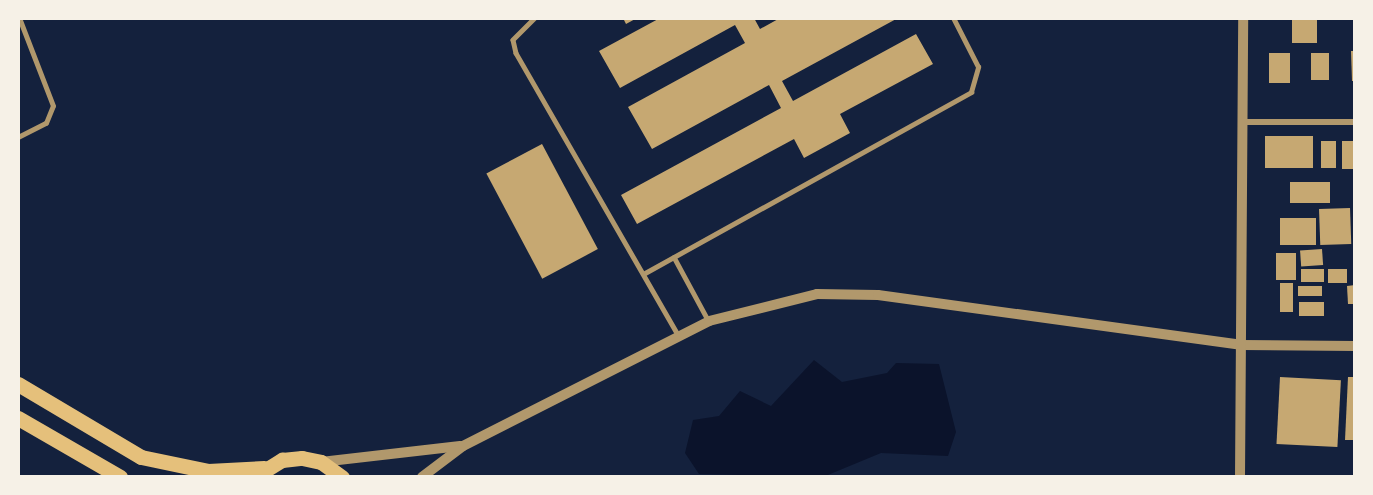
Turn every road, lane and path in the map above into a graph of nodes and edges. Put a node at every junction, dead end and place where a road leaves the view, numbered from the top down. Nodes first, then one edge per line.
1 (19, 18) edge
2 (535, 18) edge
3 (953, 18) edge
4 (1243, 18) edge
5 (1242, 122) junction
6 (1355, 122) edge
7 (18, 137) edge
8 (674, 257) junction
9 (645, 273) junction
10 (709, 321) junction
11 (679, 337) junction
12 (1241, 345) junction
13 (1355, 346) edge
14 (18, 384) edge
15 (19, 421) edge
16 (463, 446) junction
17 (321, 462) junction
18 (259, 473) edge
19 (120, 477) edge
20 (342, 477) edge
21 (422, 477) edge
22 (1240, 477) edge

1 - 7 lane
2 - 9 lane
3 - 8 lane
4 - 5 street
5 - 6 street
5 - 12 street
8 - 9 lane
8 - 10 lane
9 - 11 lane
10 - 11 street
10 - 12 street
11 - 16 street
12 - 13 street
12 - 22 street
14 - 18 main road
15 - 19 main road
16 - 17 street
16 - 21 street
17 - 18 main road
17 - 20 main road

